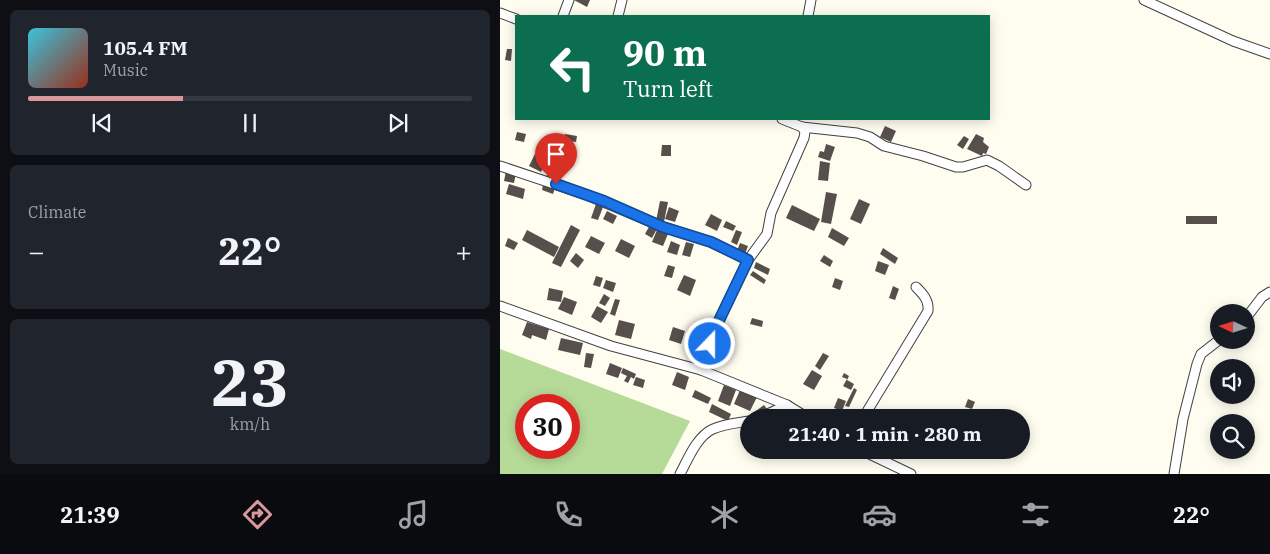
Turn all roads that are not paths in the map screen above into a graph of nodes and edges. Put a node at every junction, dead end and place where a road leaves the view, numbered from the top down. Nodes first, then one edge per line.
1 (569, 0) edge
2 (622, 0) edge
3 (811, 0) edge
4 (1144, 0) edge
5 (500, 13) edge
6 (563, 15) edge
7 (618, 15) edge
8 (808, 15) edge
9 (515, 19) edge
10 (1270, 54) edge
11 (784, 120) edge
12 (802, 127) junction
13 (500, 166) edge
14 (1026, 186) dead end
15 (748, 260) junction
16 (916, 287) dead end
17 (1270, 292) edge
18 (500, 306) edge
19 (1255, 306) edge
20 (1210, 348) edge
21 (701, 370) junction
22 (787, 405) junction
23 (778, 409) edge
24 (793, 409) edge
25 (868, 409) edge
26 (740, 423) edge
27 (880, 459) edge
28 (680, 474) edge
29 (911, 474) edge
30 (1174, 474) edge

1 - 6 street
2 - 7 street
3 - 8 street
4 - 10 street
5 - 9 street
11 - 12 street
12 - 14 street
12 - 15 street
13 - 15 street
15 - 21 street
16 - 25 street
17 - 19 street
18 - 21 street
20 - 30 street
21 - 22 street
22 - 23 street
22 - 24 street
26 - 28 street
27 - 29 street

